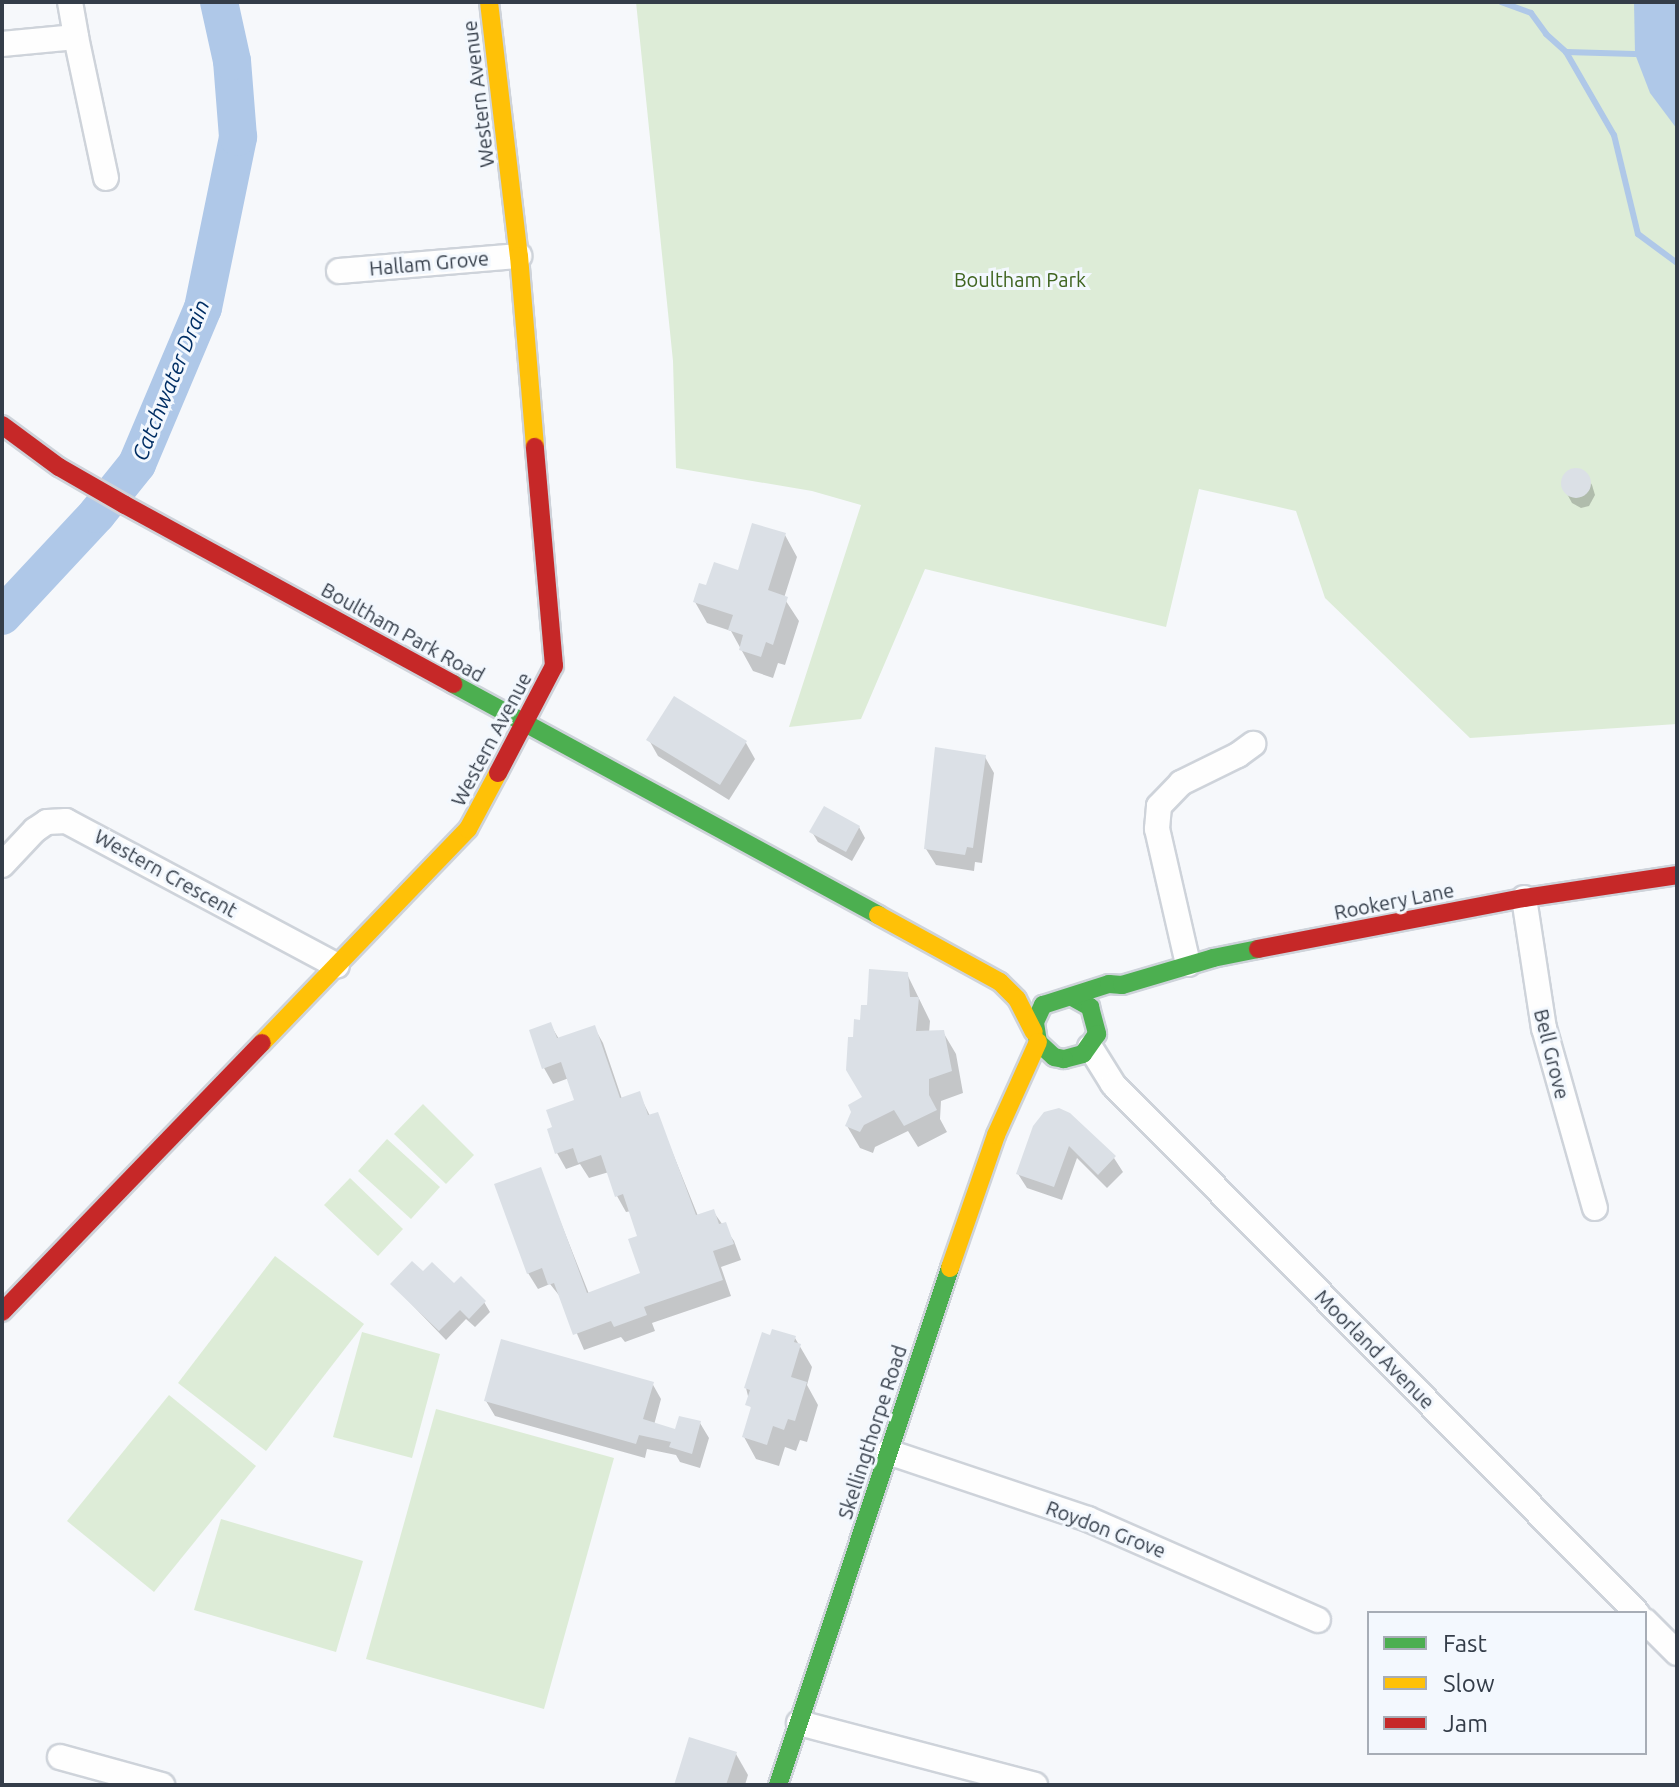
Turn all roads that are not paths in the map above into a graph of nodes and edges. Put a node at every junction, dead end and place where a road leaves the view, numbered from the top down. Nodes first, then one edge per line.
1 (70, 2) edge
2 (489, 2) edge
3 (76, 37) junction
4 (2, 44) edge
5 (106, 178) dead end
6 (519, 256) junction
7 (339, 271) dead end
8 (2, 425) edge
9 (524, 725) junction
10 (1253, 744) dead end
11 (2, 865) edge
12 (1677, 875) edge
13 (1524, 898) junction
14 (1188, 964) junction
15 (337, 966) junction
16 (1000, 982) junction
17 (1122, 985) junction
18 (1072, 997) junction
19 (1051, 1000) junction
20 (1036, 1037) junction
21 (1094, 1037) junction
22 (1059, 1058) junction
23 (1113, 1084) junction
24 (1012, 1095) junction
25 (1595, 1208) dead end
26 (2, 1312) edge
27 (888, 1452) junction
28 (1635, 1611) edge
29 (1318, 1620) dead end
30 (1647, 1623) edge
31 (1677, 1653) edge
32 (799, 1723) junction
33 (60, 1757) dead end
34 (162, 1785) edge
35 (778, 1785) edge
36 (1035, 1785) edge

1 - 3 street
2 - 6 street, Western Avenue
3 - 4 street
3 - 5 street
6 - 7 street, Hallam Grove
6 - 9 street, Western Avenue
8 - 9 street, Boultham Park Road
9 - 15 street, Western Avenue
9 - 16 street, Boultham Park Road
10 - 14 street
11 - 15 street, Western Crescent
12 - 13 street, Rookery Lane
13 - 14 street, Rookery Lane
13 - 25 street, Bell Grove
14 - 17 street, Rookery Lane
15 - 26 street, Western Avenue
16 - 19 street
16 - 20 street
17 - 18 street, Rookery Lane
17 - 21 street
18 - 19 street
18 - 21 street
19 - 20 street
20 - 22 street
20 - 24 street, Skellingthorpe Road
21 - 22 street
21 - 23 street, Moorland Avenue
22 - 23 street, Moorland Avenue
22 - 24 street
23 - 28 street, Moorland Avenue
24 - 27 street, Skellingthorpe Road
27 - 29 street, Roydon Grove
27 - 32 street, Skellingthorpe Road
30 - 31 street
32 - 35 street, Skellingthorpe Road
32 - 36 street
33 - 34 street

